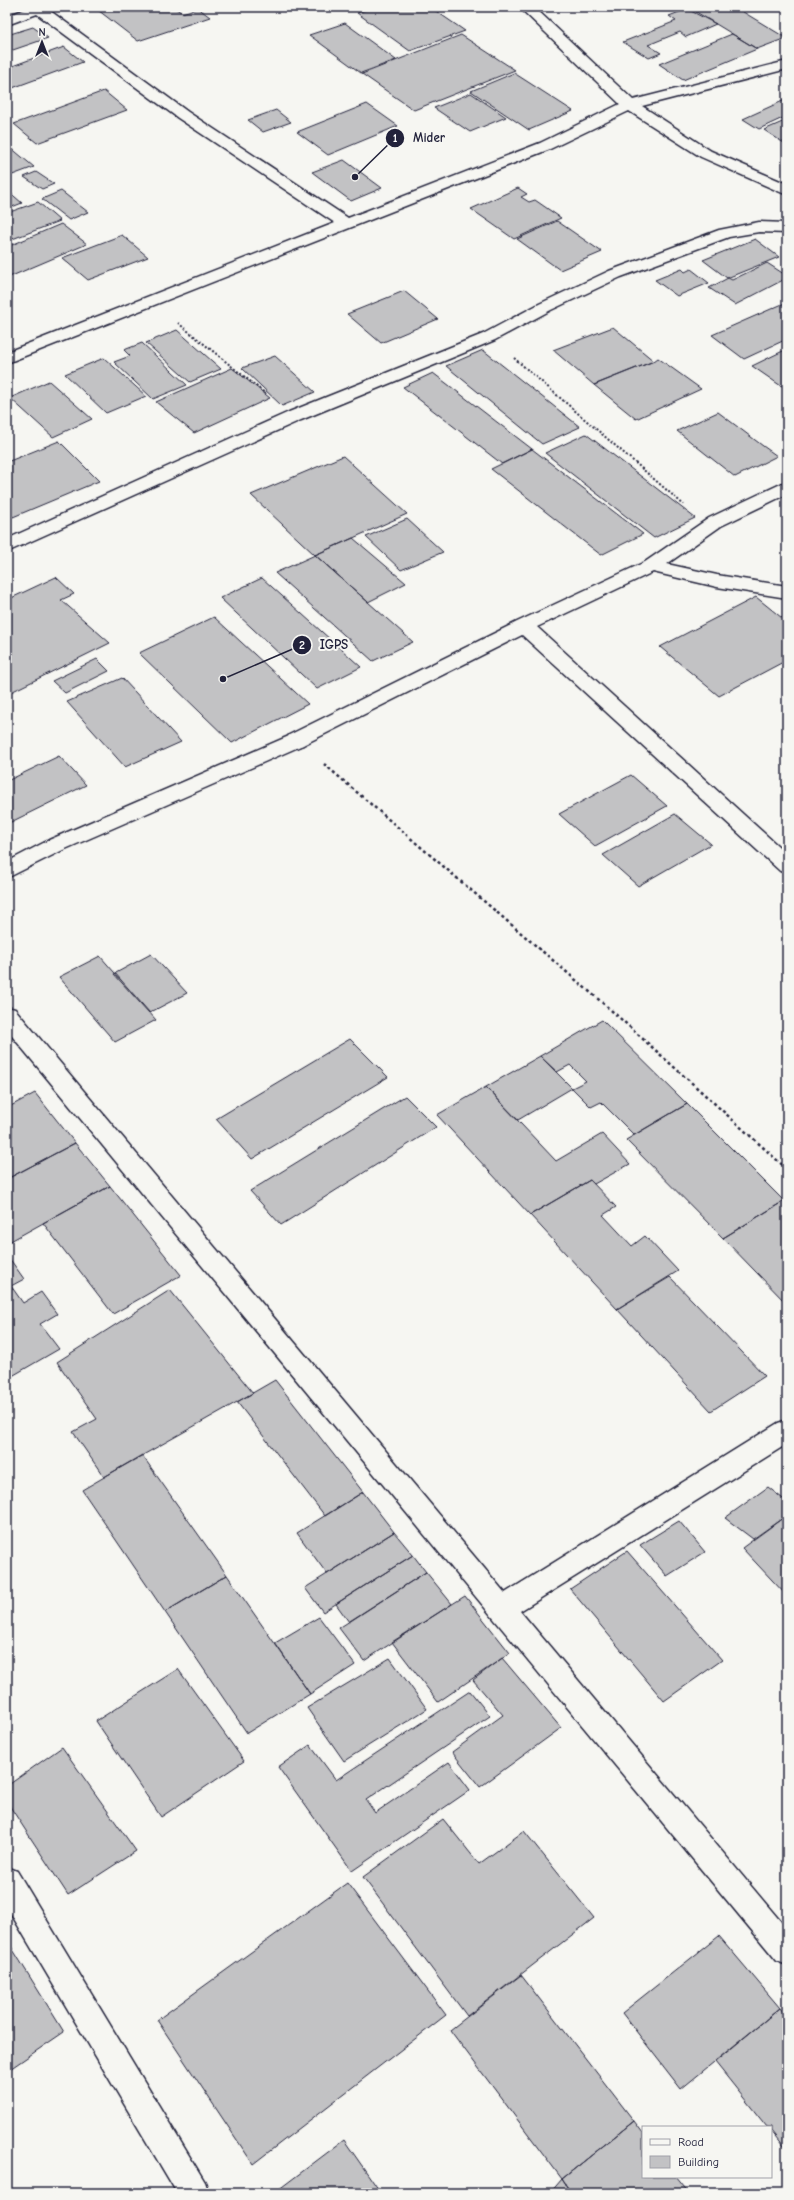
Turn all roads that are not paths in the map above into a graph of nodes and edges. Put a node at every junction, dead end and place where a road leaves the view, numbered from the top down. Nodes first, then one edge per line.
1 (526, 7) edge
2 (41, 8) edge
3 (7, 21) edge
4 (787, 65) edge
5 (630, 105) junction
6 (787, 190) edge
7 (346, 224) junction
8 (787, 228) edge
9 (7, 358) edge
10 (787, 487) edge
11 (7, 546) edge
12 (651, 566) junction
13 (787, 592) edge
14 (524, 626) junction
15 (787, 866) edge
16 (7, 871) edge
17 (7, 1015) edge
18 (787, 1431) edge
19 (503, 1608) junction
20 (7, 1882) edge
21 (787, 1951) edge
22 (194, 2193) edge

1 - 5 street
2 - 3 street
2 - 7 street
4 - 5 street
5 - 6 street
5 - 7 street
7 - 9 street
8 - 11 street
10 - 12 street
12 - 13 street
12 - 14 street
14 - 15 street
14 - 16 street
17 - 19 street
18 - 19 street
19 - 21 street
20 - 22 street

